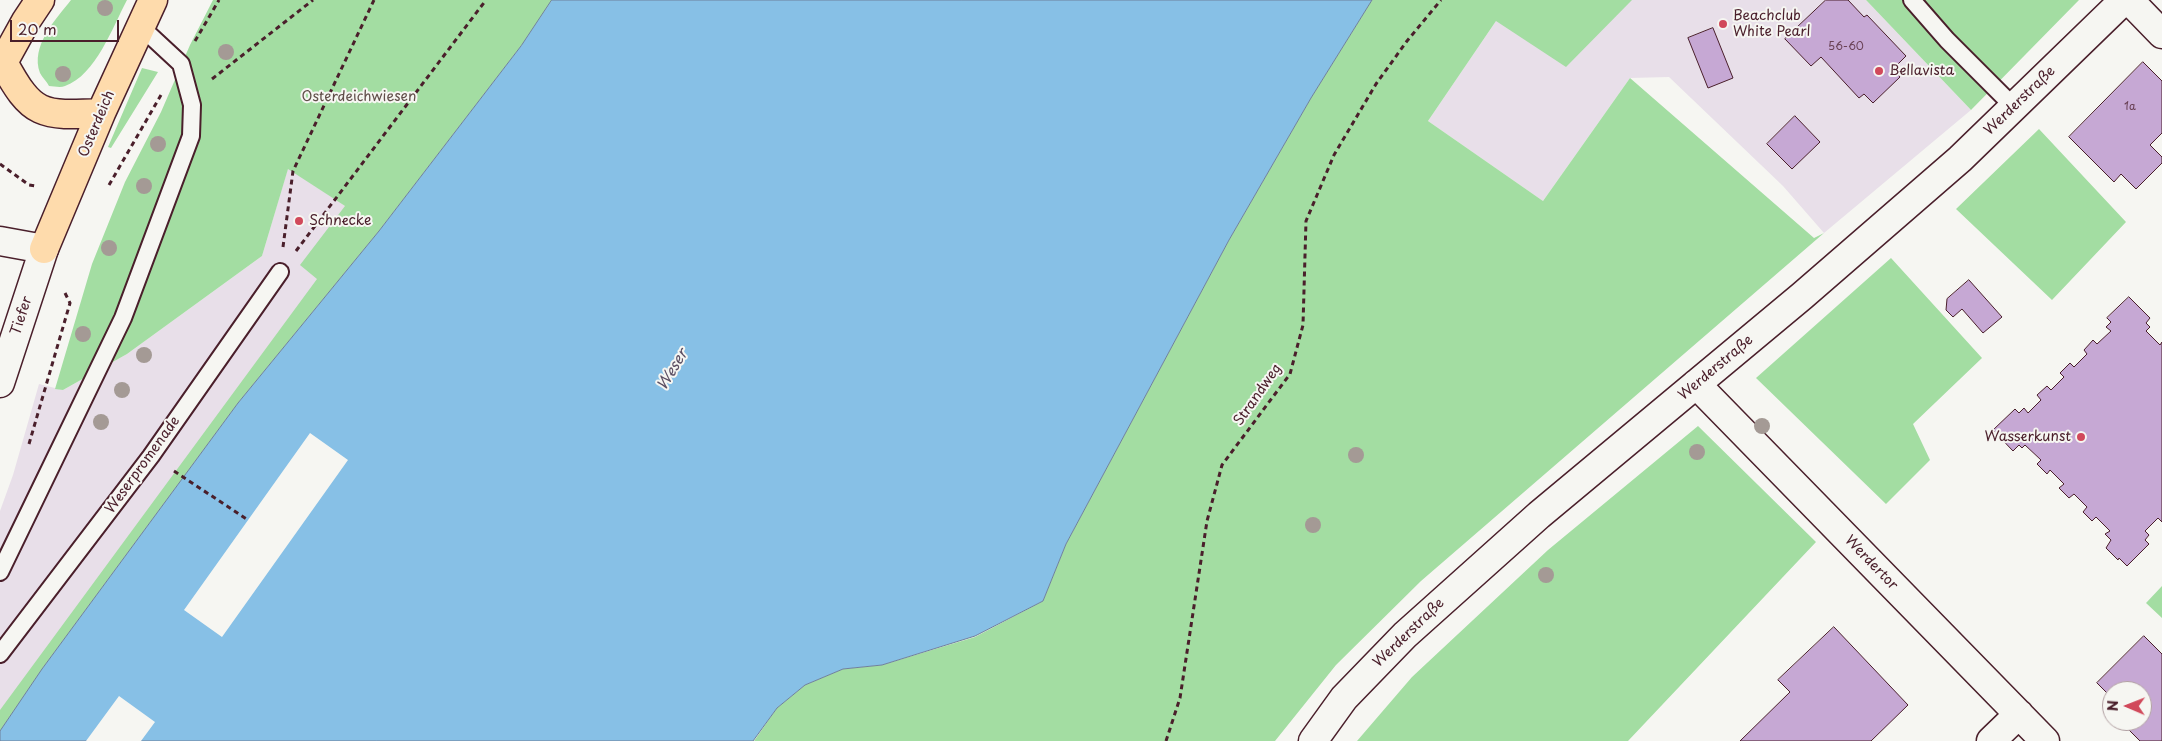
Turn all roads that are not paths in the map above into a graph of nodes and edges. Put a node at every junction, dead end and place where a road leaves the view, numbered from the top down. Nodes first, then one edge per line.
1 (40, 0) edge
2 (153, 0) edge
3 (1912, 0) edge
4 (2124, 0) edge
5 (2129, 0) edge
6 (140, 26) junction
7 (2162, 34) edge
8 (2, 65) edge
9 (2014, 107) junction
10 (101, 113) junction
11 (0, 241) edge
12 (44, 249) junction
13 (280, 272) road end
14 (0, 383) edge
15 (1696, 384) junction
16 (0, 572) edge
17 (0, 654) edge
18 (2019, 714) junction
19 (1313, 741) edge
20 (1991, 741) edge
21 (2045, 741) edge

1 - 8 main road
2 - 6 main road, Osterdeich
3 - 9 lane
4 - 9 street, Werderstraße
5 - 7 street
6 - 10 main road, Osterdeich
6 - 16 lane
8 - 10 main road
9 - 15 street, Werderstraße
10 - 12 main road, Osterdeich
11 - 12 street
12 - 14 street, Tiefer
13 - 17 lane, Weserpromenade
15 - 18 street, Werdertor
15 - 19 street, Werderstraße
18 - 20 street
18 - 21 street, Werdertor

